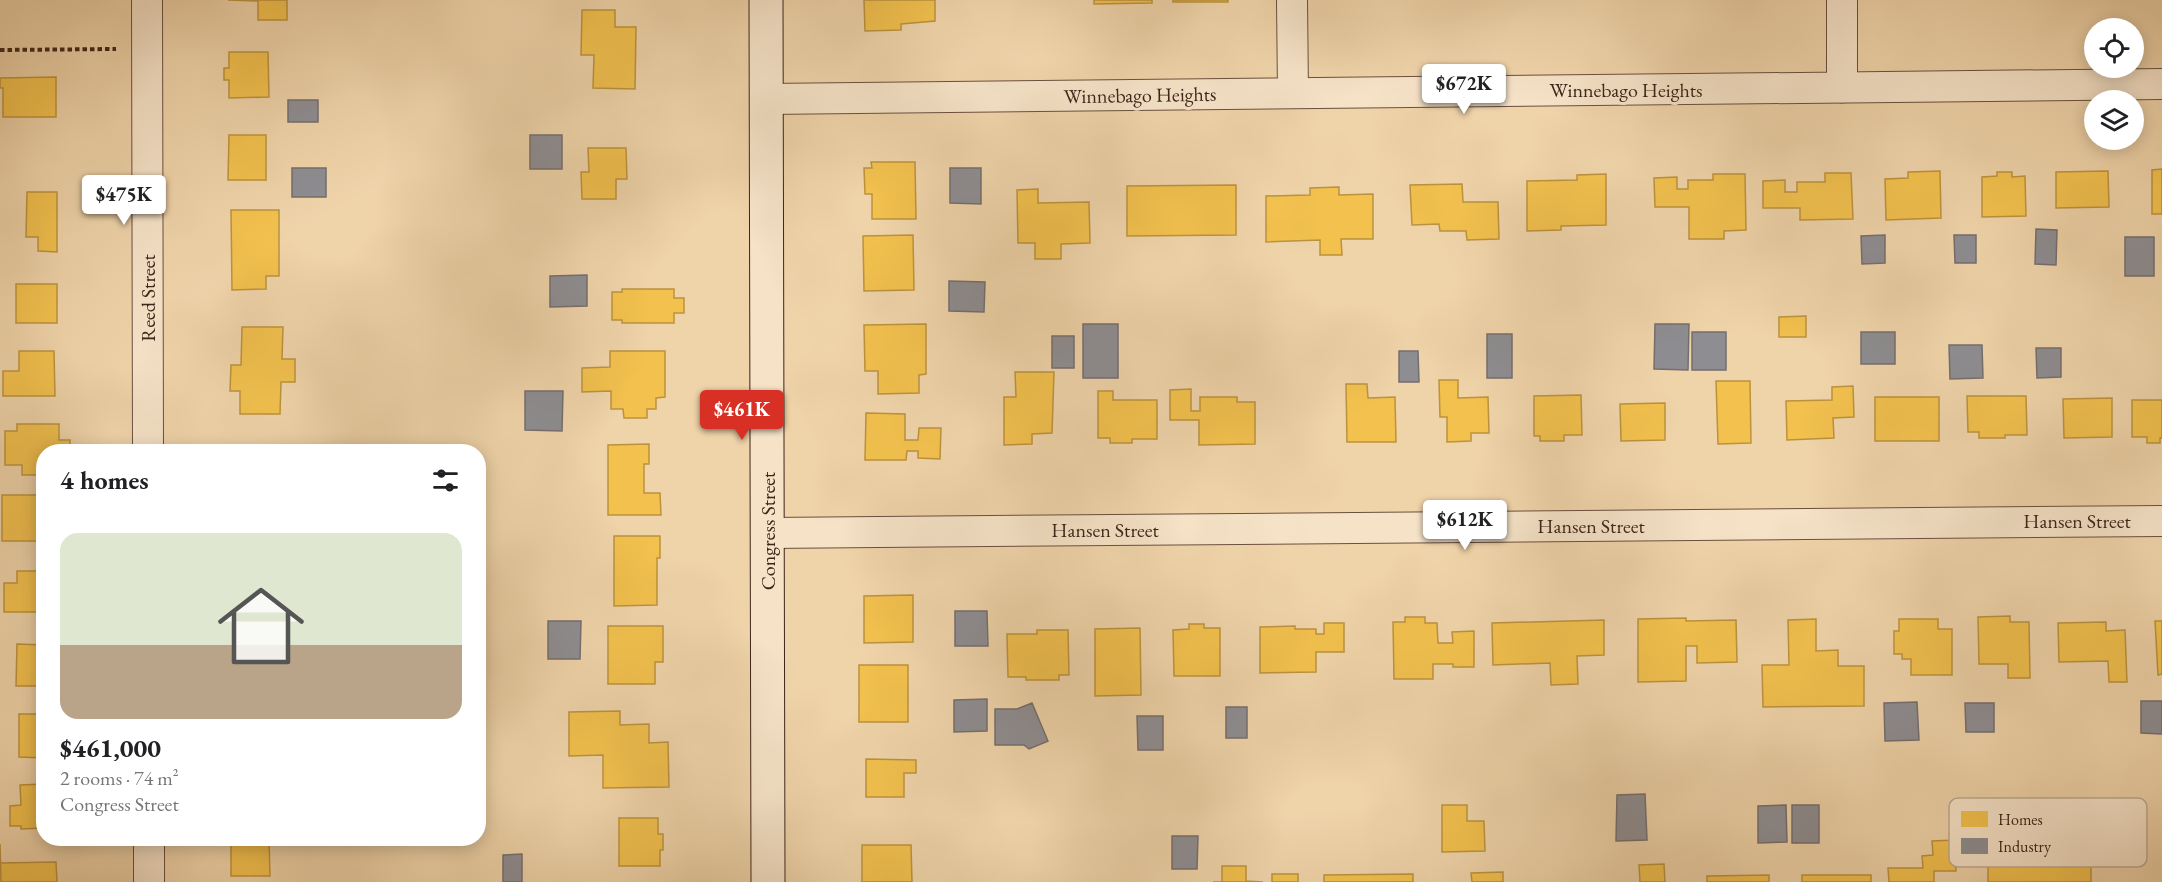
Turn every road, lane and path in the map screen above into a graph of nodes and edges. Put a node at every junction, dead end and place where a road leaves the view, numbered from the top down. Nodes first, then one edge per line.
1 (147, 0) edge
2 (766, 0) edge
3 (1292, 0) edge
4 (1842, 0) edge
5 (147, 49) junction
6 (0, 50) edge
7 (2162, 84) edge
8 (1842, 88) junction
9 (1293, 93) junction
10 (766, 99) junction
11 (148, 444) edge
12 (2162, 521) edge
13 (768, 533) junction
14 (149, 846) edge
15 (149, 882) edge
16 (768, 882) edge

1 - 5 street, Reed Street
2 - 10 street, Congress Street
3 - 9 street
4 - 8 street
5 - 6 path
5 - 11 street, Reed Street
7 - 8 street, Winnebago Heights
8 - 9 street, Winnebago Heights
9 - 10 street, Winnebago Heights
10 - 13 street, Congress Street
12 - 13 street, Hansen Street
13 - 16 street, Congress Street
14 - 15 street

